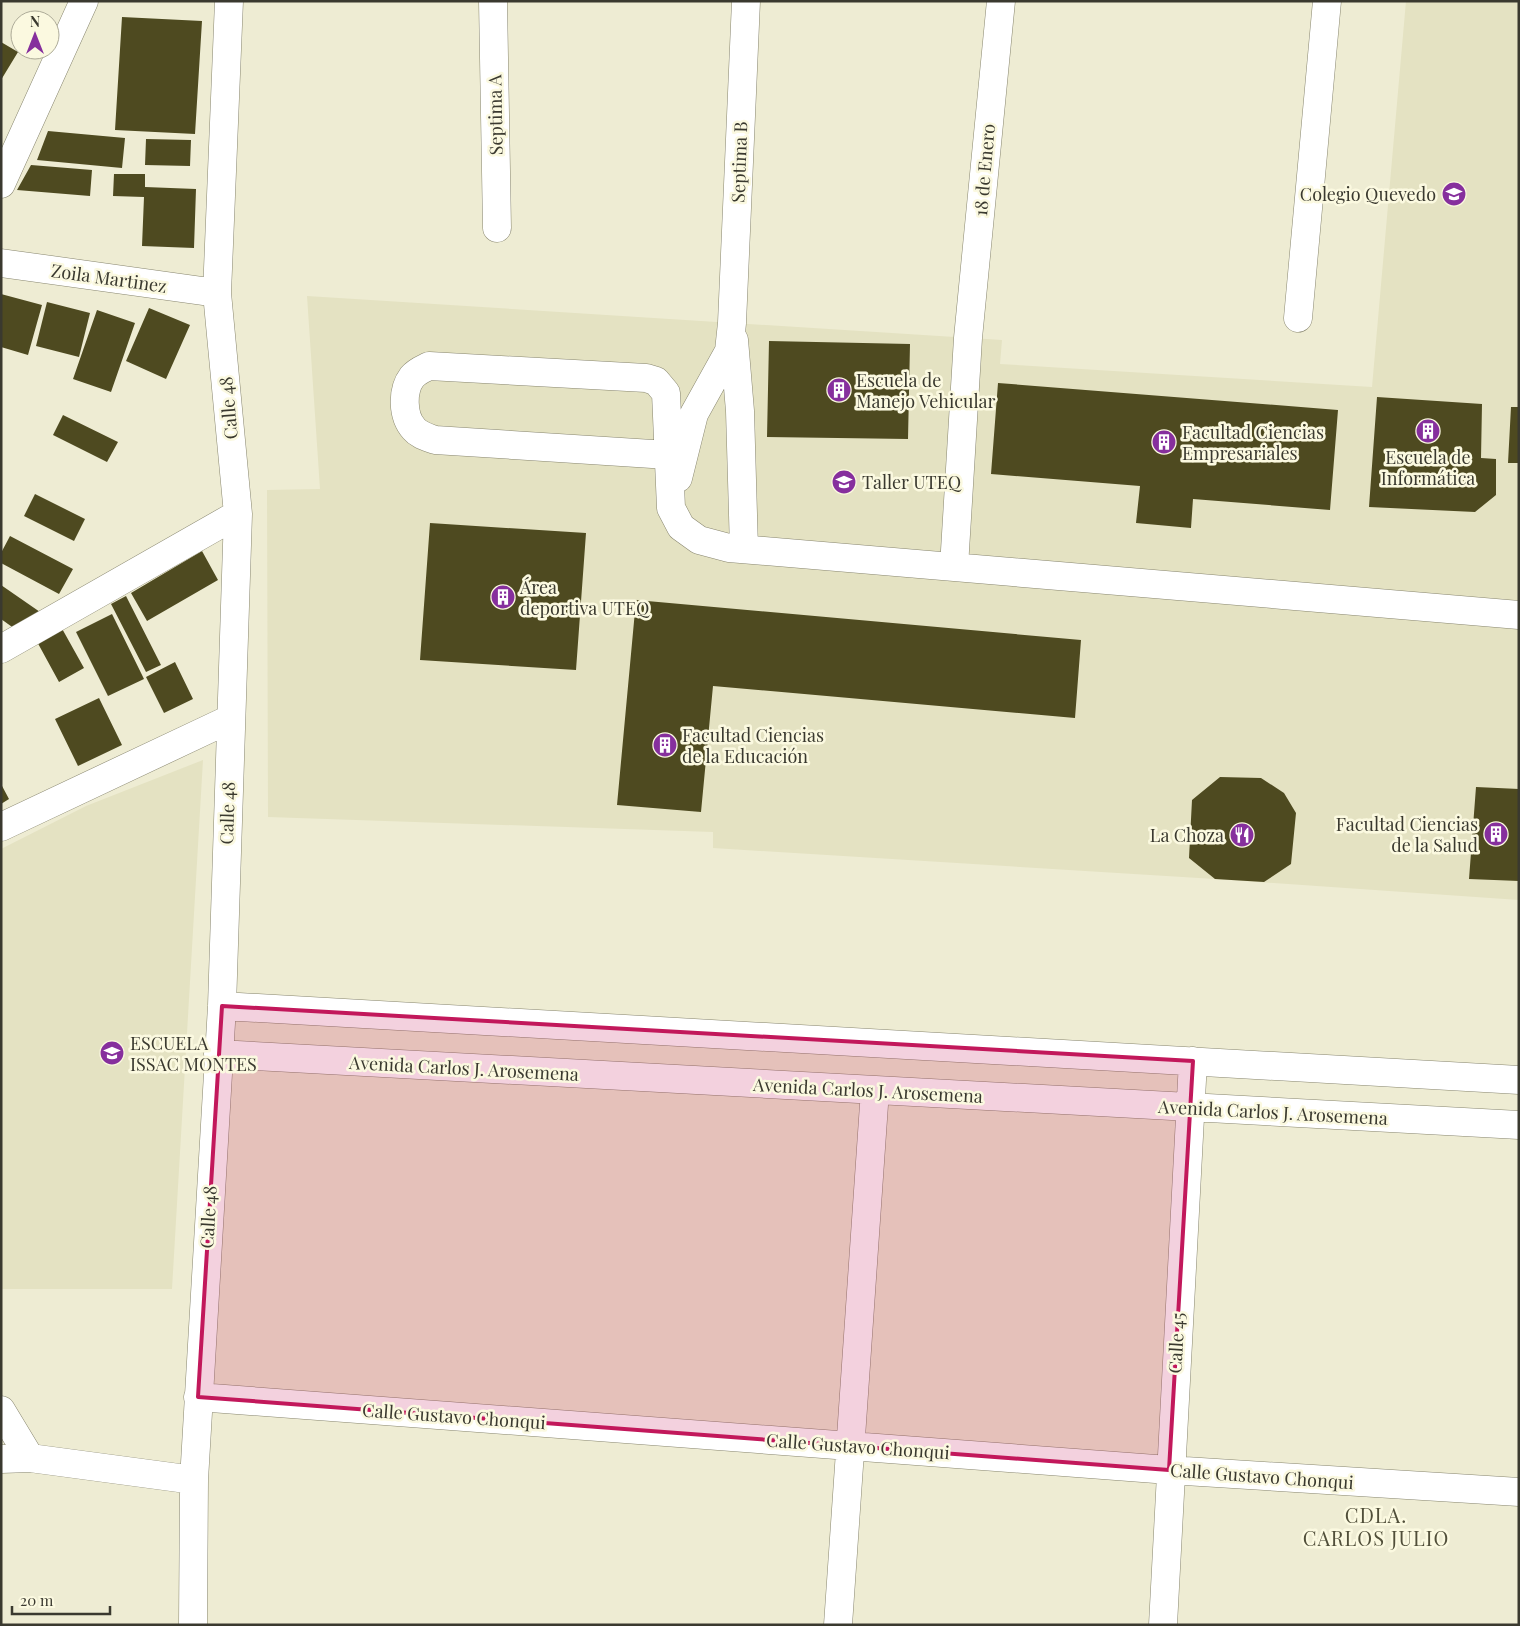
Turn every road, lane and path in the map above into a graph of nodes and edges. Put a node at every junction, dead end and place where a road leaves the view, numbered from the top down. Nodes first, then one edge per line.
1 (84, 1) edge
2 (229, 1) edge
3 (493, 1) edge
4 (746, 1) edge
5 (1000, 1) edge
6 (1327, 1) edge
7 (1, 184) edge
8 (497, 228) dead end
9 (1, 263) edge
10 (217, 293) junction
11 (1298, 318) dead end
12 (732, 323) junction
13 (668, 454) junction
14 (671, 508) junction
15 (238, 514) junction
16 (744, 549) junction
17 (954, 567) junction
18 (1519, 615) edge
19 (1, 649) edge
20 (230, 719) junction
21 (1, 827) edge
22 (222, 1006) junction
23 (218, 1054) junction
24 (1193, 1061) junction
25 (1519, 1080) edge
26 (875, 1090) junction
27 (1189, 1107) junction
28 (1519, 1125) edge
29 (198, 1397) junction
30 (1, 1410) edge
31 (850, 1446) junction
32 (30, 1458) junction
33 (1, 1459) edge
34 (1169, 1470) junction
35 (194, 1480) junction
36 (1519, 1492) edge
37 (193, 1625) edge
38 (838, 1625) edge
39 (1163, 1625) edge

1 - 7 street
2 - 10 street, Calle 48
3 - 8 street, Septima A
4 - 12 street, Septima B
5 - 17 street, 18 de Enero
6 - 11 street
9 - 10 street, Zoila Martinez
10 - 15 street, Calle 48
12 - 14 street
12 - 16 street
13 - 13 street
13 - 14 street
14 - 16 street
15 - 19 street
15 - 20 street, Calle 48
16 - 17 street
17 - 18 street
20 - 21 street
20 - 22 street, Calle 48
22 - 23 street, Calle 48
22 - 24 street
23 - 26 street, Avenida Carlos J. Arosemena
23 - 29 street, Calle 48
24 - 25 street
24 - 27 street, Calle 45
26 - 27 street, Avenida Carlos J. Arosemena
26 - 31 street
27 - 28 street, Avenida Carlos J. Arosemena
27 - 34 street, Calle 45
29 - 31 street, Calle Gustavo Chonqui
29 - 35 street, Calle 48
30 - 32 street
31 - 34 street, Calle Gustavo Chonqui
31 - 38 street
32 - 33 street
32 - 35 street
34 - 36 street, Calle Gustavo Chonqui
34 - 39 street, Calle 45
35 - 37 street, Calle 48

